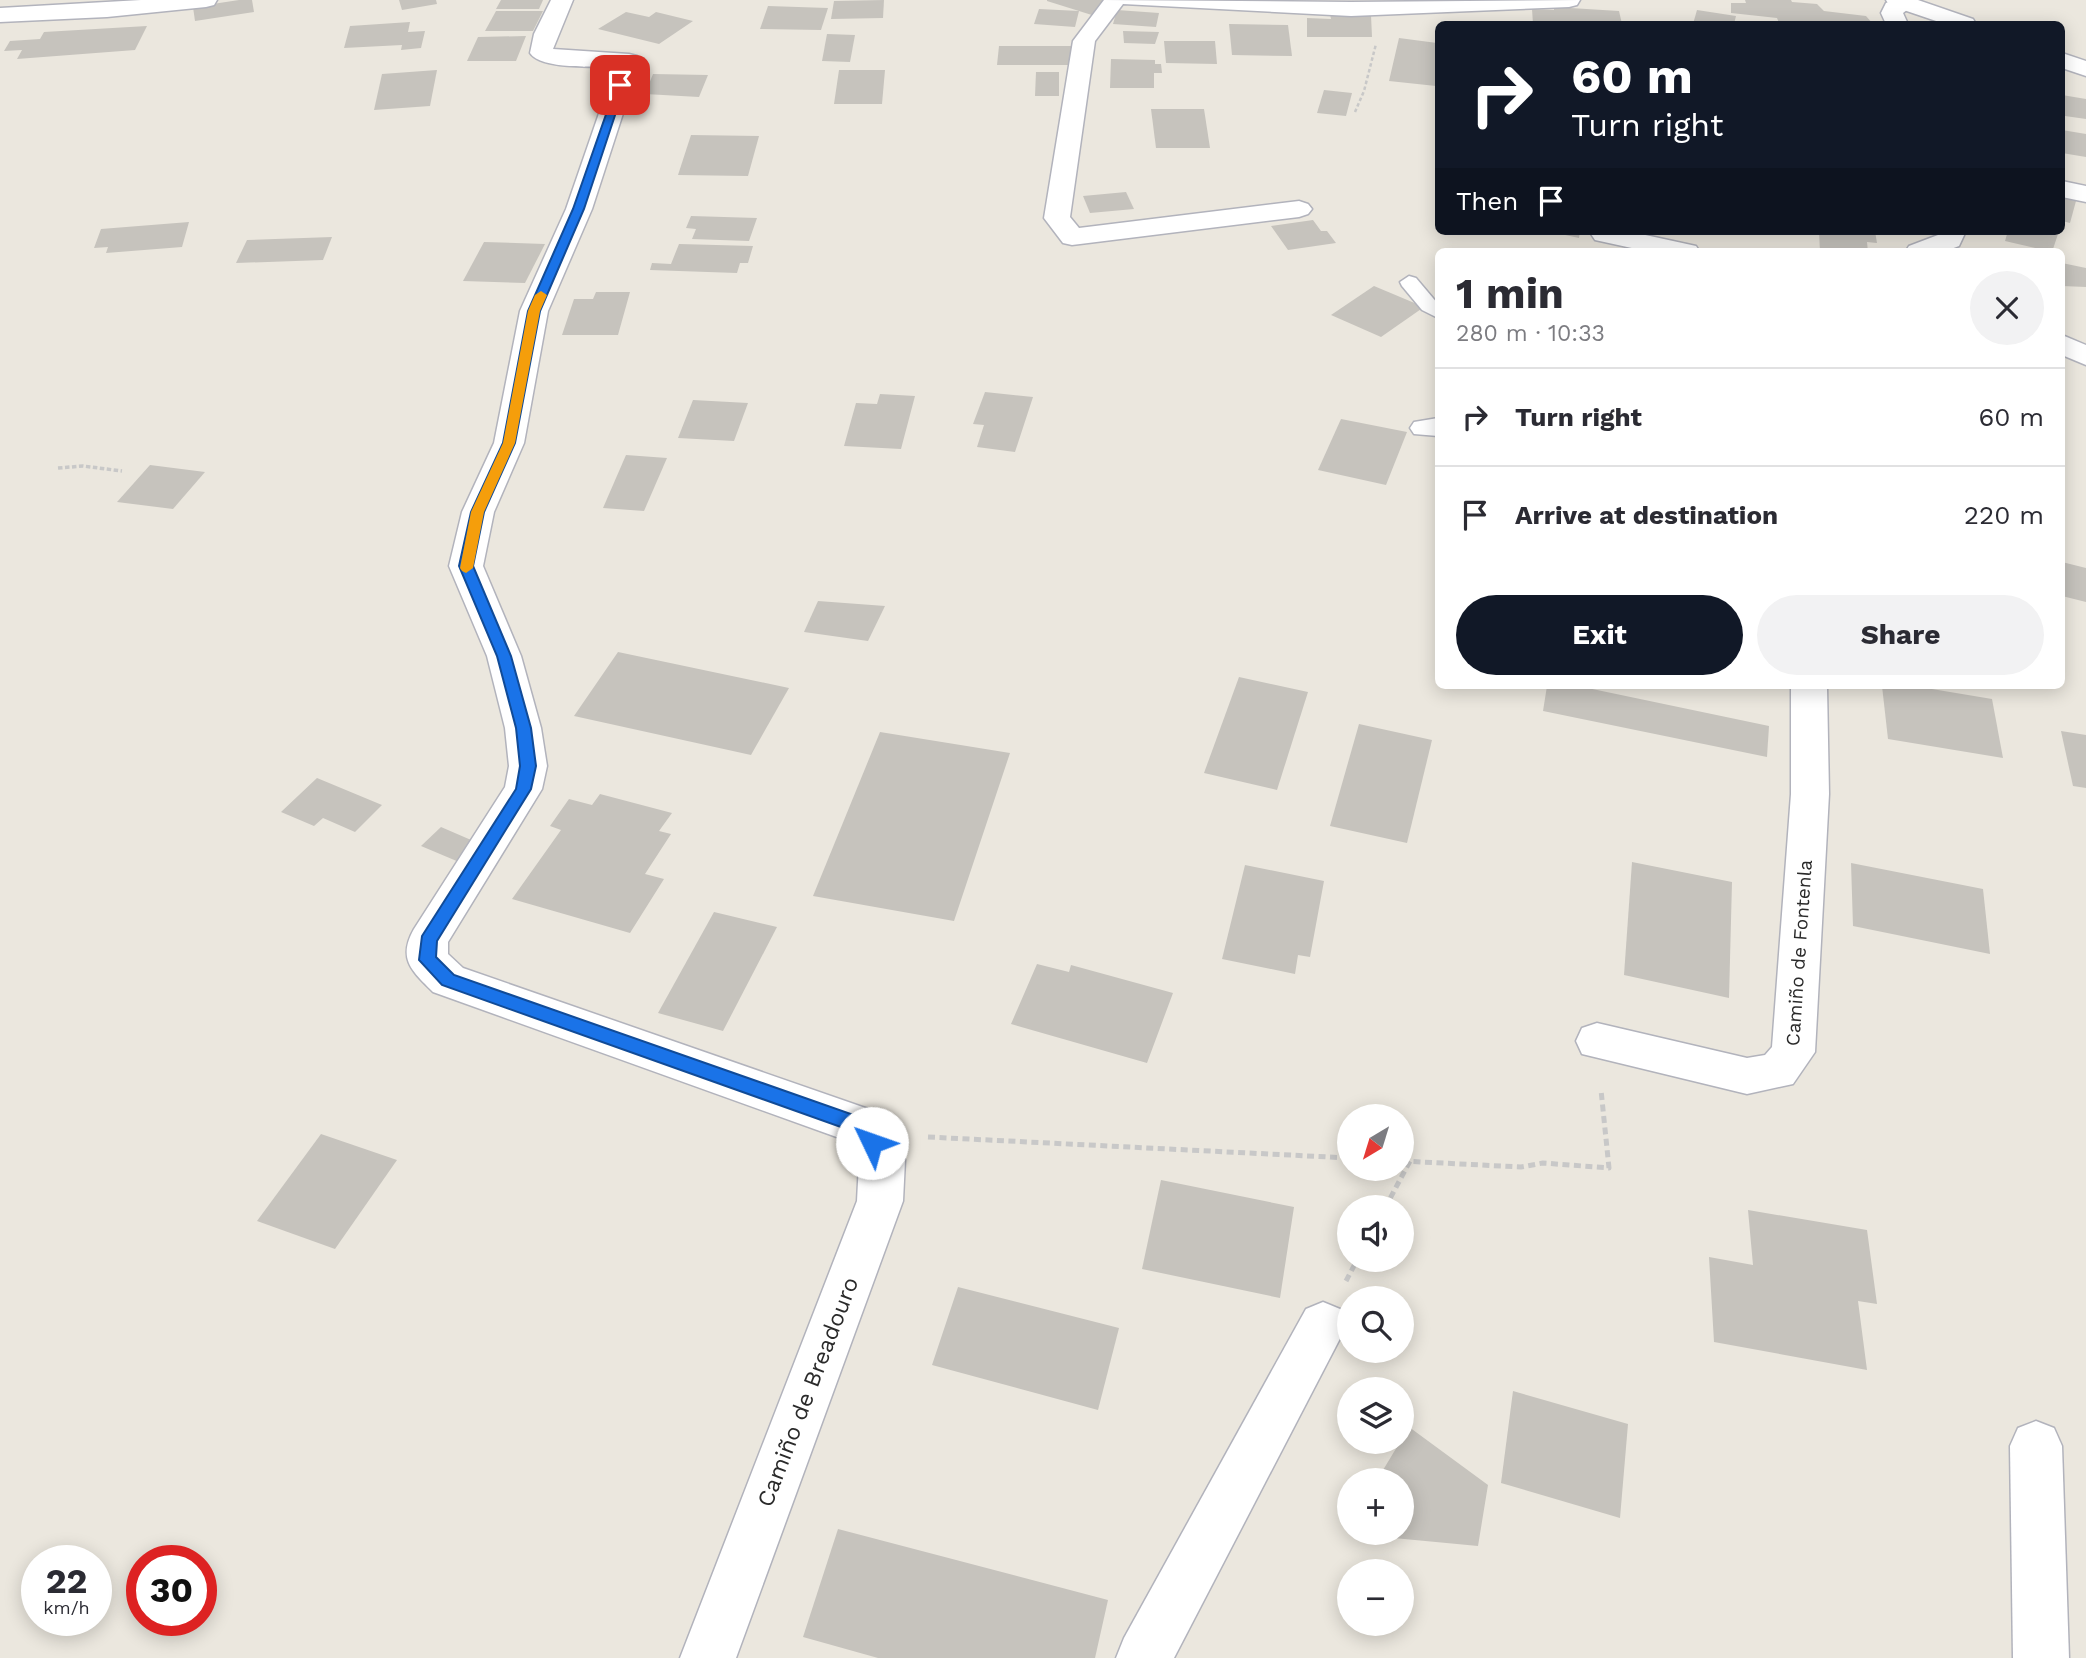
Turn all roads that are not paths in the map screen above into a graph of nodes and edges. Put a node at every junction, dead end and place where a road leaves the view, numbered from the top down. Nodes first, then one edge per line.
1 (206, 0) edge
2 (562, 0) edge
3 (1115, 0) edge
4 (1131, 0) edge
5 (1569, 0) edge
6 (1901, 1) edge
7 (0, 15) edge
8 (1896, 21) edge
9 (1957, 21) edge
10 (2065, 61) edge
11 (2086, 69) edge
12 (2065, 190) edge
13 (2086, 194) edge
14 (1299, 209) dead end
15 (1609, 235) edge
16 (1953, 241) edge
17 (1668, 248) edge
18 (1931, 248) edge
19 (1409, 282) dead end
20 (1435, 310) edge
21 (2065, 346) edge
22 (2086, 356) edge
23 (1809, 689) edge
24 (1597, 1041) road end
25 (1323, 1325) dead end
26 (2036, 1446) dead end
27 (708, 1658) edge
28 (1144, 1658) edge
29 (2042, 1658) edge

1 - 7 street
2 - 27 street, Camiño de Breadouro
3 - 14 street
4 - 5 street
6 - 8 street
6 - 9 street
10 - 11 street
12 - 13 street
15 - 17 street
16 - 18 street
19 - 20 lane
21 - 22 street
23 - 24 street, Camiño de Fontenla
25 - 28 street
26 - 29 street

